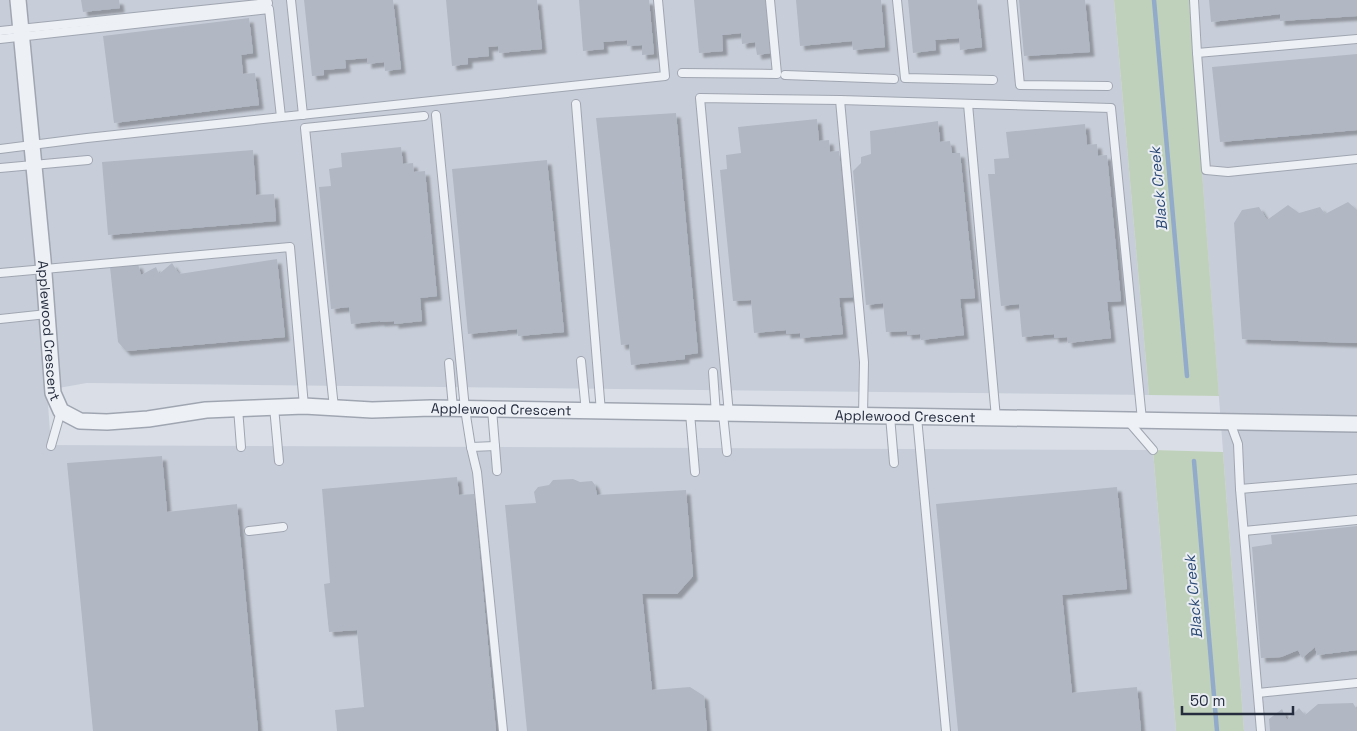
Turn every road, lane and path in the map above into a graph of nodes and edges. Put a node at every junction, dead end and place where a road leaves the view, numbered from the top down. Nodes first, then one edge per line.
1 (18, 0) edge
2 (267, 0) edge
3 (290, 0) edge
4 (658, 0) edge
5 (770, 0) edge
6 (897, 0) edge
7 (1012, 0) edge
8 (1194, 0) edge
9 (0, 31) edge
10 (20, 33) junction
11 (0, 38) edge
12 (1357, 39) edge
13 (1197, 53) junction
14 (682, 73) dead end
15 (785, 75) dead end
16 (894, 79) dead end
17 (993, 80) dead end
18 (1108, 86) dead end
19 (840, 100) junction
20 (576, 104) dead end
21 (968, 104) junction
22 (303, 115) junction
23 (436, 115) dead end
24 (424, 116) dead end
25 (281, 117) junction
26 (31, 146) junction
27 (0, 149) edge
28 (88, 160) dead end
29 (1357, 160) edge
30 (33, 165) junction
31 (0, 168) edge
32 (44, 269) junction
33 (0, 273) edge
34 (47, 314) junction
35 (0, 319) edge
36 (581, 361) dead end
37 (449, 363) dead end
38 (713, 372) dead end
39 (304, 406) junction
40 (274, 407) junction
41 (238, 408) junction
42 (334, 408) junction
43 (459, 408) junction
44 (492, 409) junction
45 (61, 411) junction
46 (593, 412) junction
47 (690, 413) junction
48 (723, 414) junction
49 (863, 416) junction
50 (890, 416) junction
51 (917, 417) junction
52 (996, 418) junction
53 (1134, 420) junction
54 (1230, 422) junction
55 (1357, 424) edge
56 (52, 446) dead end
57 (495, 446) junction
58 (241, 447) dead end
59 (471, 448) junction
60 (1153, 450) dead end
61 (727, 452) dead end
62 (279, 461) dead end
63 (894, 463) dead end
64 (497, 471) dead end
65 (695, 472) dead end
66 (1357, 479) edge
67 (1240, 489) junction
68 (1357, 520) edge
69 (282, 527) dead end
70 (249, 531) dead end
71 (1244, 531) junction
72 (1357, 684) edge
73 (1258, 693) junction
74 (503, 731) edge
75 (946, 731) edge
76 (1261, 731) edge

1 - 10 street, Applewood Crescent
2 - 10 lane
3 - 22 lane
4 - 22 lane
5 - 14 lane
6 - 17 lane
7 - 18 lane
8 - 13 lane
9 - 10 lane
10 - 11 lane
10 - 25 lane
10 - 26 street, Applewood Crescent
12 - 13 lane
13 - 29 lane
15 - 16 lane
19 - 21 lane
19 - 48 lane
19 - 49 lane
20 - 46 lane
21 - 52 lane
21 - 53 lane
22 - 25 lane
23 - 43 lane
24 - 42 lane
25 - 26 lane
26 - 27 lane
26 - 30 street, Applewood Crescent
28 - 30 lane
30 - 31 lane
30 - 32 street, Applewood Crescent
32 - 33 lane
32 - 34 street, Applewood Crescent
32 - 39 lane
34 - 35 lane
34 - 45 street, Applewood Crescent
36 - 46 lane
37 - 43 lane
38 - 48 lane
39 - 40 street, Applewood Crescent
39 - 42 street, Applewood Crescent
40 - 41 street, Applewood Crescent
40 - 62 lane
41 - 45 street, Applewood Crescent
41 - 58 lane
42 - 43 street, Applewood Crescent
43 - 44 street, Applewood Crescent
43 - 59 lane
44 - 46 street, Applewood Crescent
44 - 57 lane
45 - 56 lane
46 - 47 street, Applewood Crescent
47 - 48 street, Applewood Crescent
47 - 65 lane
48 - 49 street, Applewood Crescent
48 - 61 lane
49 - 50 street, Applewood Crescent
50 - 51 street, Applewood Crescent
50 - 63 lane
51 - 52 street, Applewood Crescent
51 - 75 lane
52 - 53 street, Applewood Crescent
53 - 54 street, Applewood Crescent
53 - 60 lane
54 - 55 street, Applewood Crescent
54 - 67 lane
57 - 59 lane
57 - 64 lane
59 - 74 lane
66 - 67 lane
67 - 71 lane
68 - 71 lane
69 - 70 lane
71 - 73 lane
72 - 73 lane
73 - 76 lane

